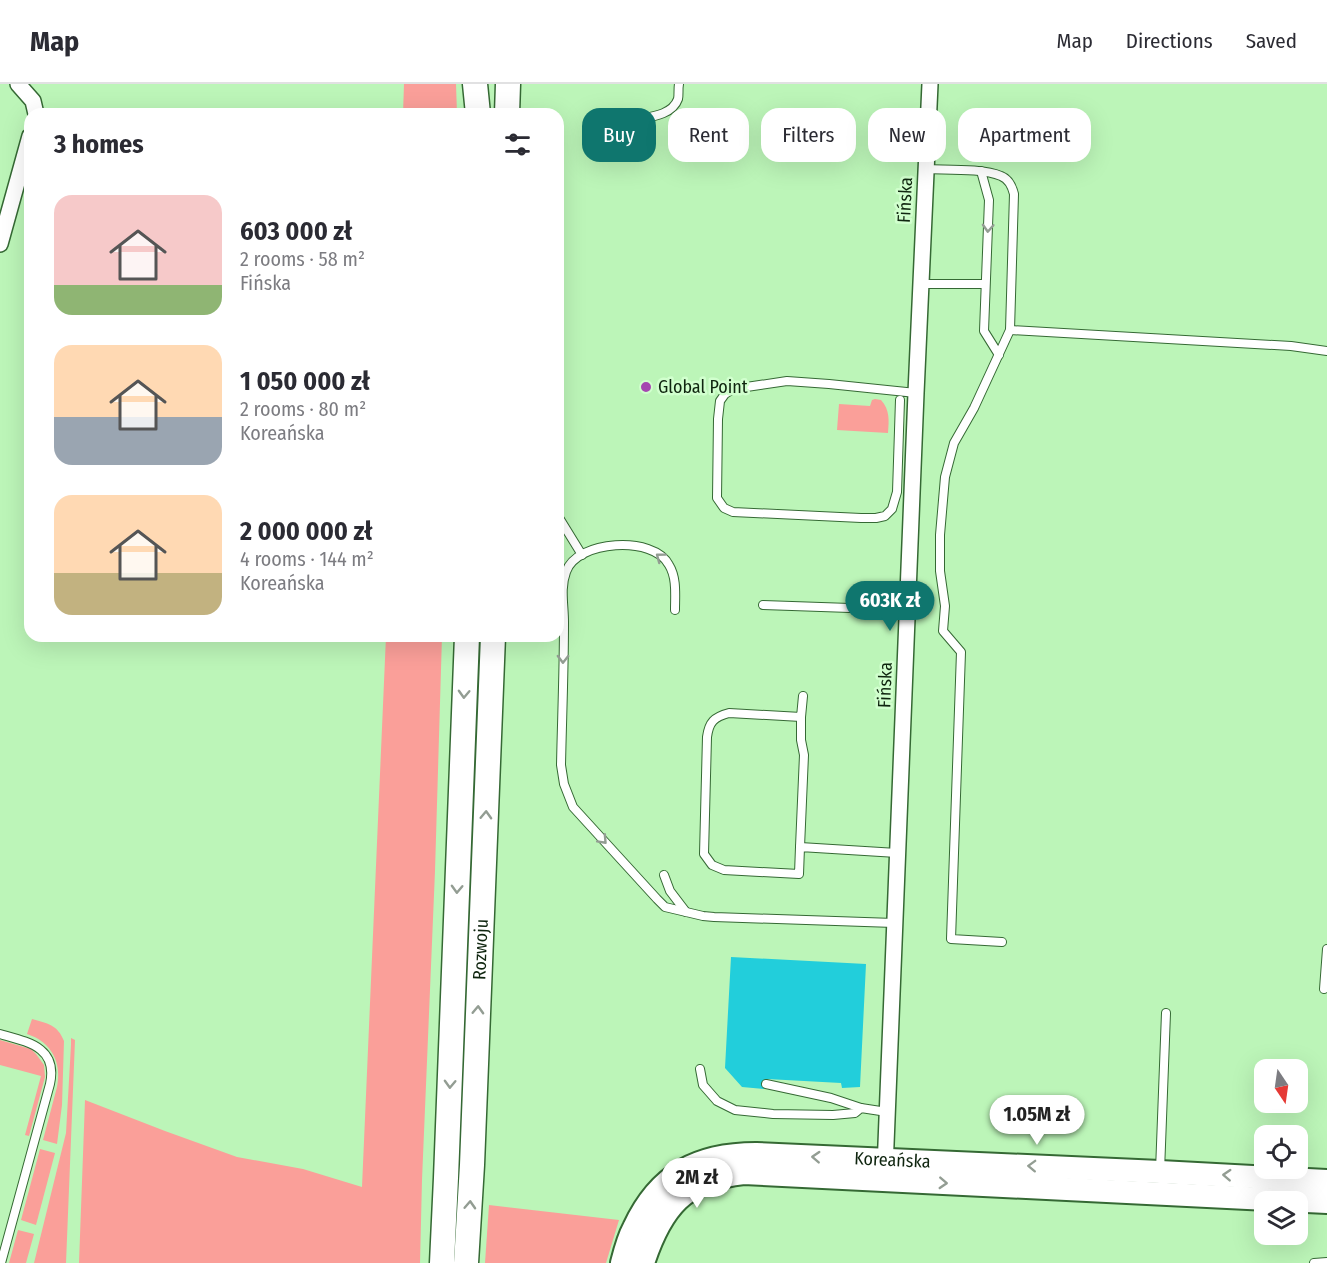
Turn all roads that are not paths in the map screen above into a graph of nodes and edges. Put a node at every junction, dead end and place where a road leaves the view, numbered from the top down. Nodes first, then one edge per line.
1 (18, 84) edge
2 (476, 84) edge
3 (508, 84) edge
4 (679, 84) edge
5 (930, 84) edge
6 (35, 108) edge
7 (478, 108) edge
8 (507, 108) edge
9 (656, 115) edge
10 (24, 158) edge
11 (926, 169) junction
12 (981, 171) junction
13 (0, 244) edge
14 (921, 284) junction
15 (985, 284) junction
16 (1010, 330) junction
17 (1327, 351) edge
18 (999, 355) junction
19 (916, 393) junction
20 (900, 400) dead end
21 (564, 526) edge
22 (582, 555) junction
23 (564, 578) edge
24 (763, 605) dead end
25 (675, 610) dead end
26 (908, 610) junction
27 (467, 642) edge
28 (493, 642) edge
29 (564, 642) edge
30 (803, 696) dead end
31 (801, 717) junction
32 (800, 847) junction
33 (897, 853) junction
34 (664, 875) dead end
35 (686, 912) junction
36 (894, 923) junction
37 (1002, 942) dead end
38 (1327, 949) edge
39 (1324, 989) dead end
40 (1166, 1013) dead end
41 (0, 1034) edge
42 (700, 1069) dead end
43 (766, 1084) dead end
44 (861, 1108) junction
45 (887, 1112) junction
46 (885, 1170) junction
47 (1327, 1181) edge
48 (1160, 1183) junction
49 (1327, 1202) edge
50 (1327, 1262) edge
51 (1, 1263) edge
52 (442, 1263) edge
53 (466, 1263) edge
54 (622, 1263) edge
55 (643, 1263) edge
56 (1314, 1263) edge

1 - 6 street
2 - 7 main road
3 - 8 main road
4 - 9 lane
5 - 11 street, Fińska
10 - 13 street
11 - 12 lane
11 - 14 street, Fińska
12 -> 15 lane
12 - 16 lane
14 - 15 lane
14 - 19 street, Fińska
15 - 18 lane
16 - 17 lane
16 - 18 lane
18 - 37 lane
19 - 20 lane
19 - 26 street, Fińska
21 - 22 lane
22 -> 23 lane
25 -> 22 lane
24 - 26 lane
26 - 33 street, Fińska
27 -> 52 main road, Rozwoju
53 -> 28 main road, Rozwoju
29 -> 35 lane
30 - 31 lane
31 - 32 lane
31 - 32 lane
32 - 33 lane
33 - 36 street, Fińska
34 - 35 lane
35 - 36 lane
36 - 45 street, Fińska
38 - 39 lane
40 - 48 lane
41 - 51 lane
42 - 44 lane
43 - 44 lane
44 - 45 lane
45 - 46 street, Fińska
46 - 48 street, Koreańska
46 -> 54 street, Koreańska
46 - 55 street, Koreańska
47 -> 48 street, Koreańska
48 - 49 street, Koreańska
50 - 56 lane

